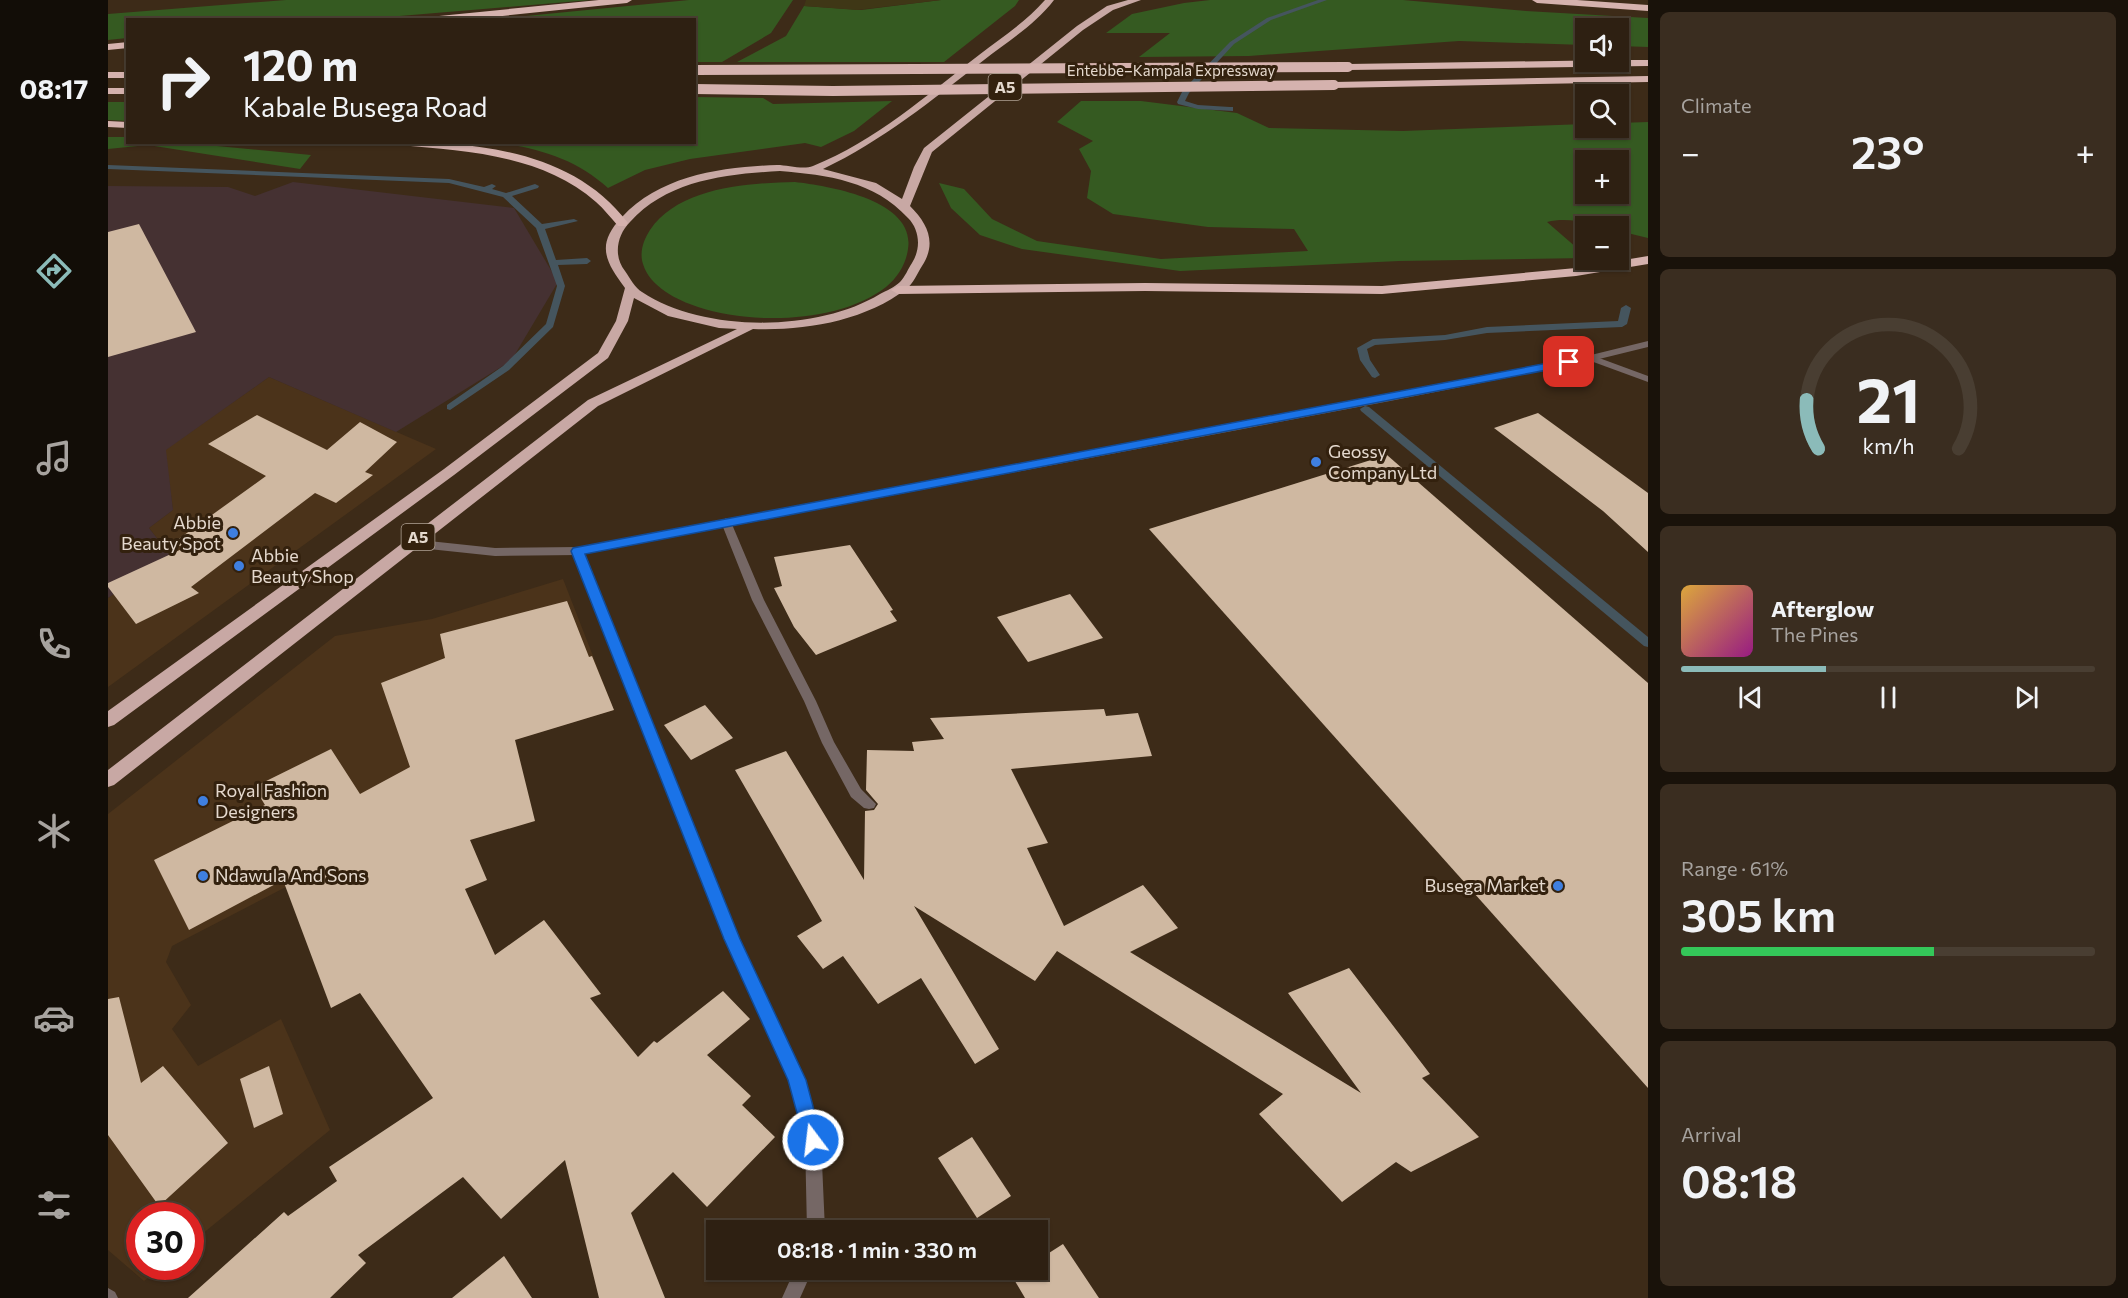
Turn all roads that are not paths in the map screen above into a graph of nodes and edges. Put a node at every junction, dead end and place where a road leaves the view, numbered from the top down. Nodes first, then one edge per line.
1 (627, 0) edge
2 (1050, 0) edge
3 (1137, 0) edge
4 (1537, 0) edge
5 (1648, 8) edge
6 (449, 18) edge
7 (126, 45) edge
8 (108, 47) edge
9 (1648, 63) edge
10 (696, 70) edge
11 (108, 75) edge
12 (126, 75) edge
13 (1648, 80) edge
14 (696, 89) edge
15 (108, 91) edge
16 (126, 91) edge
17 (108, 124) edge
18 (126, 125) edge
19 (424, 144) edge
20 (813, 170) junction
21 (905, 206) junction
22 (622, 223) junction
23 (1648, 260) edge
24 (630, 290) junction
25 (898, 290) junction
26 (748, 328) junction
27 (1648, 344) edge
28 (1591, 358) junction
29 (1648, 379) edge
30 (726, 522) junction
31 (410, 543) junction
32 (578, 551) junction
33 (108, 720) edge
34 (108, 780) edge
35 (869, 804) dead end
36 (816, 1220) edge
37 (799, 1280) edge
38 (791, 1298) edge

1 - 6 highway
2 - 20 highway, A5
3 - 21 highway, A5
4 - 5 highway
7 - 8 highway
9 - 10 highway, Entebbe–Kampala Expressway, bridge
11 - 12 highway
13 - 14 highway, Entebbe–Kampala Expressway, bridge
15 - 16 highway
17 - 18 highway
19 - 22 highway
20 - 21 highway, A5
20 - 22 highway, A5
21 - 25 highway, A5
22 - 24 highway, A5
23 - 25 highway
24 - 26 highway, A5
24 - 33 highway, A5
25 - 26 highway, A5
26 - 31 highway, A5
27 - 28 street
28 - 29 street
28 - 30 street
30 - 32 street
30 - 35 street
31 - 32 street
31 - 34 highway, A5
32 - 36 street
37 - 38 street

